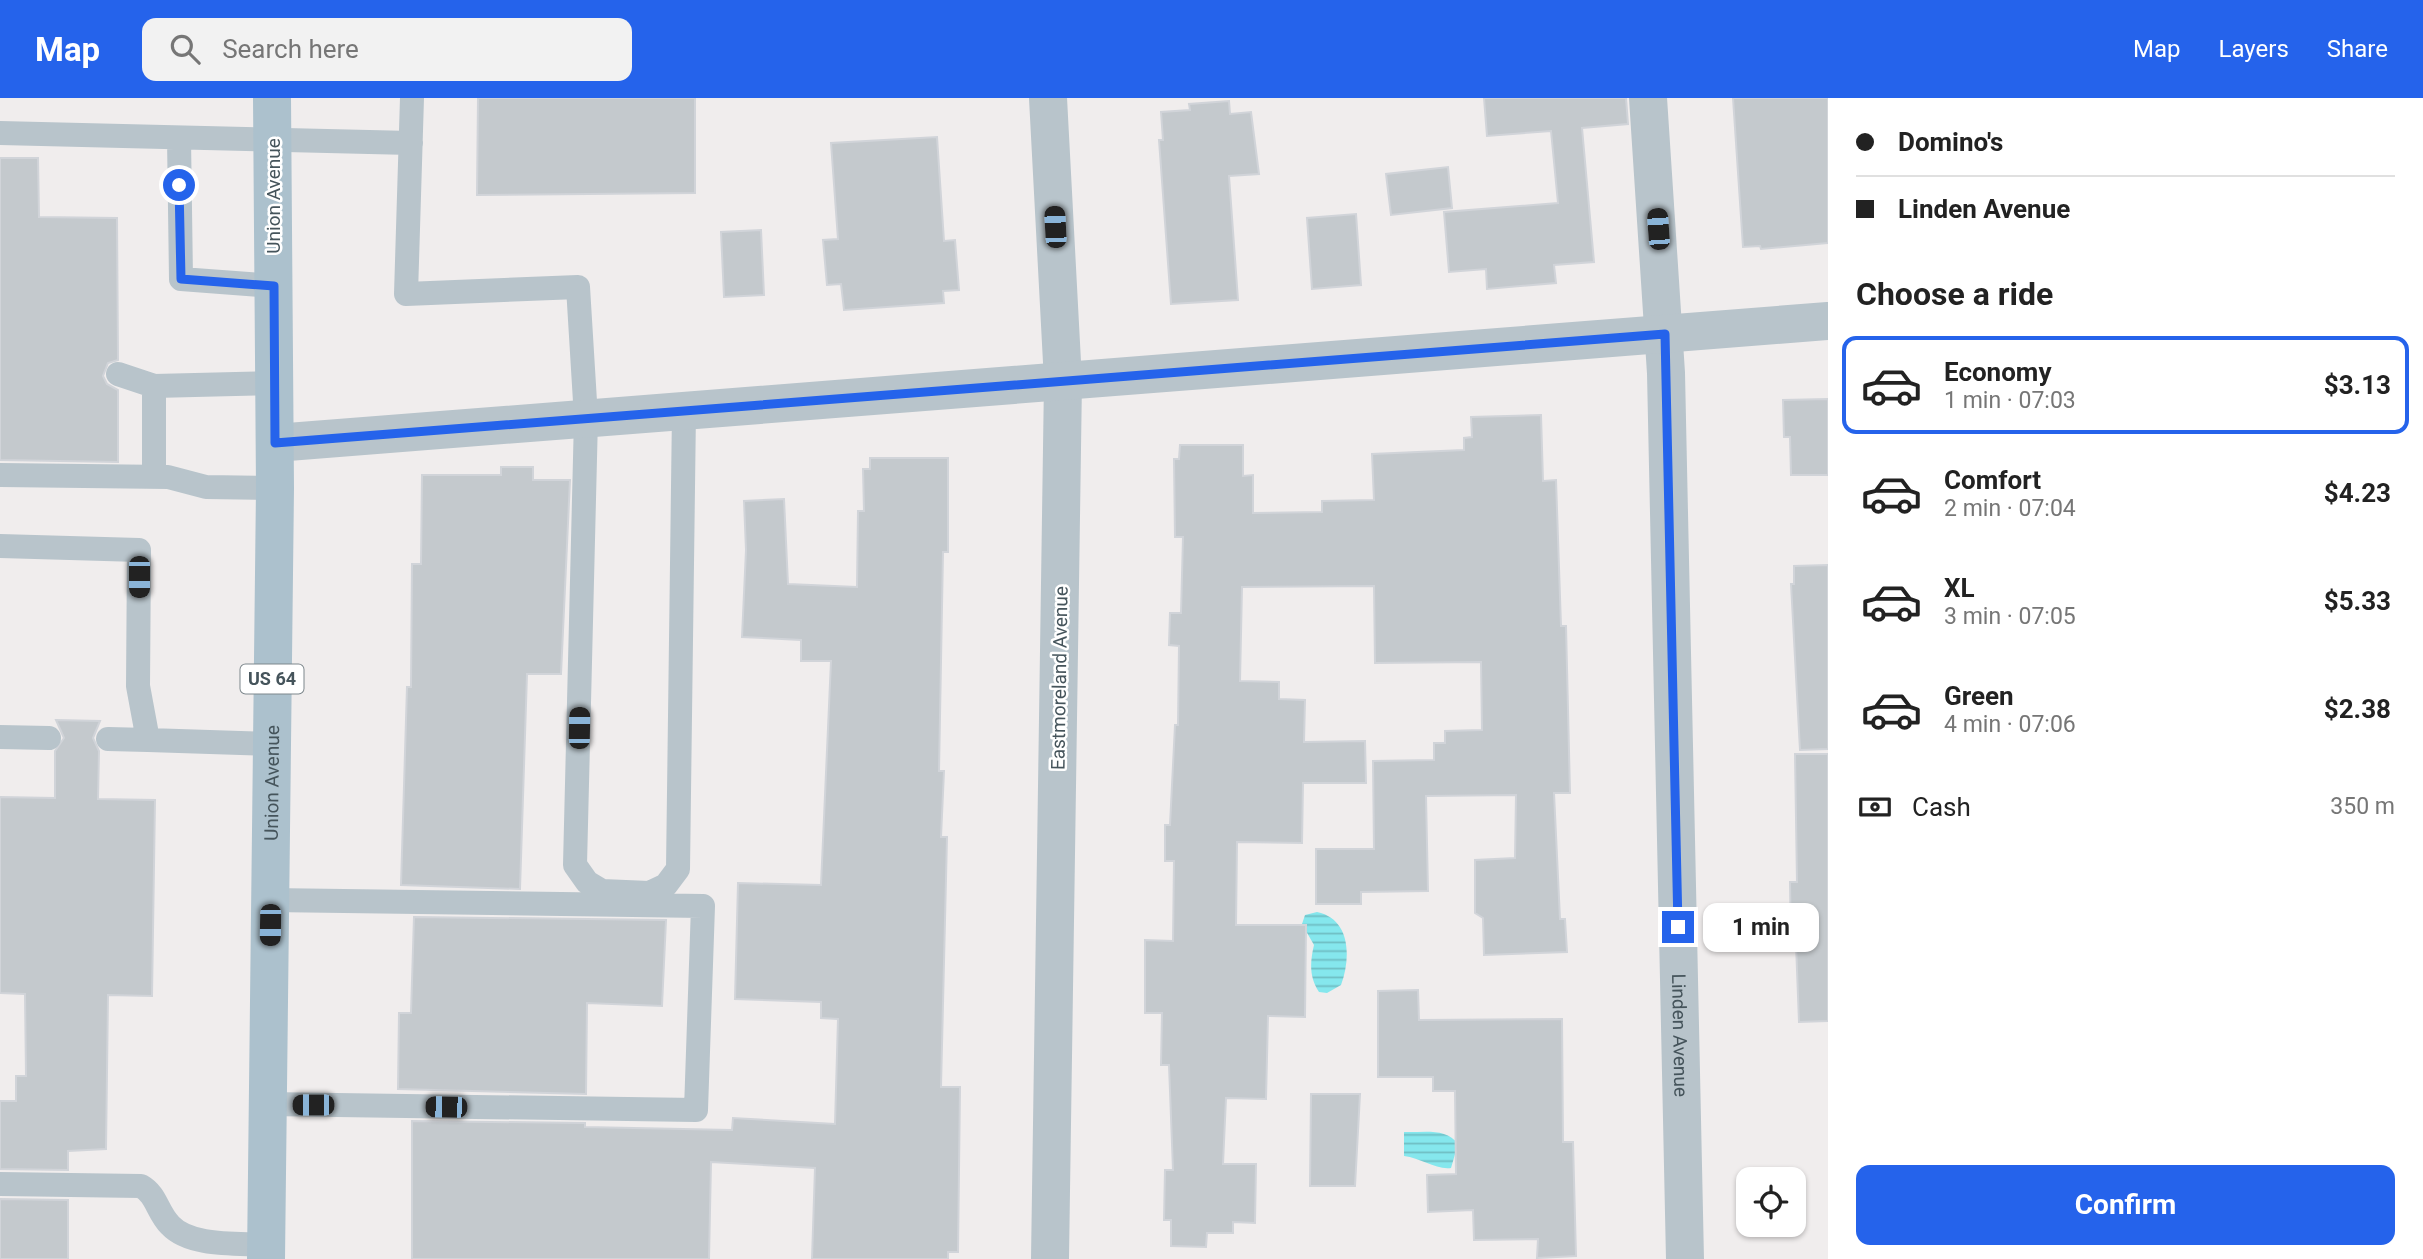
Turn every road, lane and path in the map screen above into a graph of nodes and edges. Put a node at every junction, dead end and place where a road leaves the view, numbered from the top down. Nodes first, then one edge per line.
1 (272, 98) edge
2 (412, 98) edge
3 (1048, 98) edge
4 (1648, 98) edge
5 (0, 133) edge
6 (179, 138) junction
7 (273, 142) junction
8 (411, 143) junction
9 (274, 286) junction
10 (1828, 321) edge
11 (1665, 334) junction
12 (118, 374) dead end
13 (1063, 381) junction
14 (275, 383) junction
15 (154, 386) junction
16 (684, 411) junction
17 (586, 418) junction
18 (275, 443) junction
19 (0, 475) edge
20 (154, 477) junction
21 (275, 488) junction
22 (0, 545) edge
23 (0, 737) edge
24 (49, 738) dead end
25 (108, 739) dead end
26 (148, 740) junction
27 (271, 744) junction
28 (270, 900) junction
29 (267, 1104) junction
30 (0, 1184) edge
31 (266, 1252) edge
32 (1050, 1259) edge
33 (1685, 1259) edge

1 - 7 main road, Union Avenue / US 64
2 - 8 lane
3 - 13 street, Eastmoreland Avenue
4 - 11 street, Linden Avenue
5 - 6 lane
6 - 7 lane
6 - 9 lane
7 - 8 lane
7 - 9 main road, Union Avenue / US 64
8 - 17 lane
9 - 14 main road, Union Avenue / US 64
10 - 11 street
11 - 13 street
11 - 33 street, Linden Avenue
12 - 15 lane
13 - 16 street
13 - 32 street, Eastmoreland Avenue
14 - 15 lane
14 - 18 main road, Union Avenue / US 64
15 - 20 lane
16 - 17 street
16 - 17 lane
17 - 18 street
18 - 21 main road, Union Avenue / US 64
19 - 20 lane
20 - 21 lane
21 - 27 main road, Union Avenue / US 64
22 - 26 lane
23 - 24 lane
25 - 26 lane
26 - 27 lane
27 - 28 main road, Union Avenue / US 64
28 - 29 main road, Union Avenue / US 64
28 - 29 lane
29 - 31 main road, Union Avenue / US 64
30 - 31 lane

